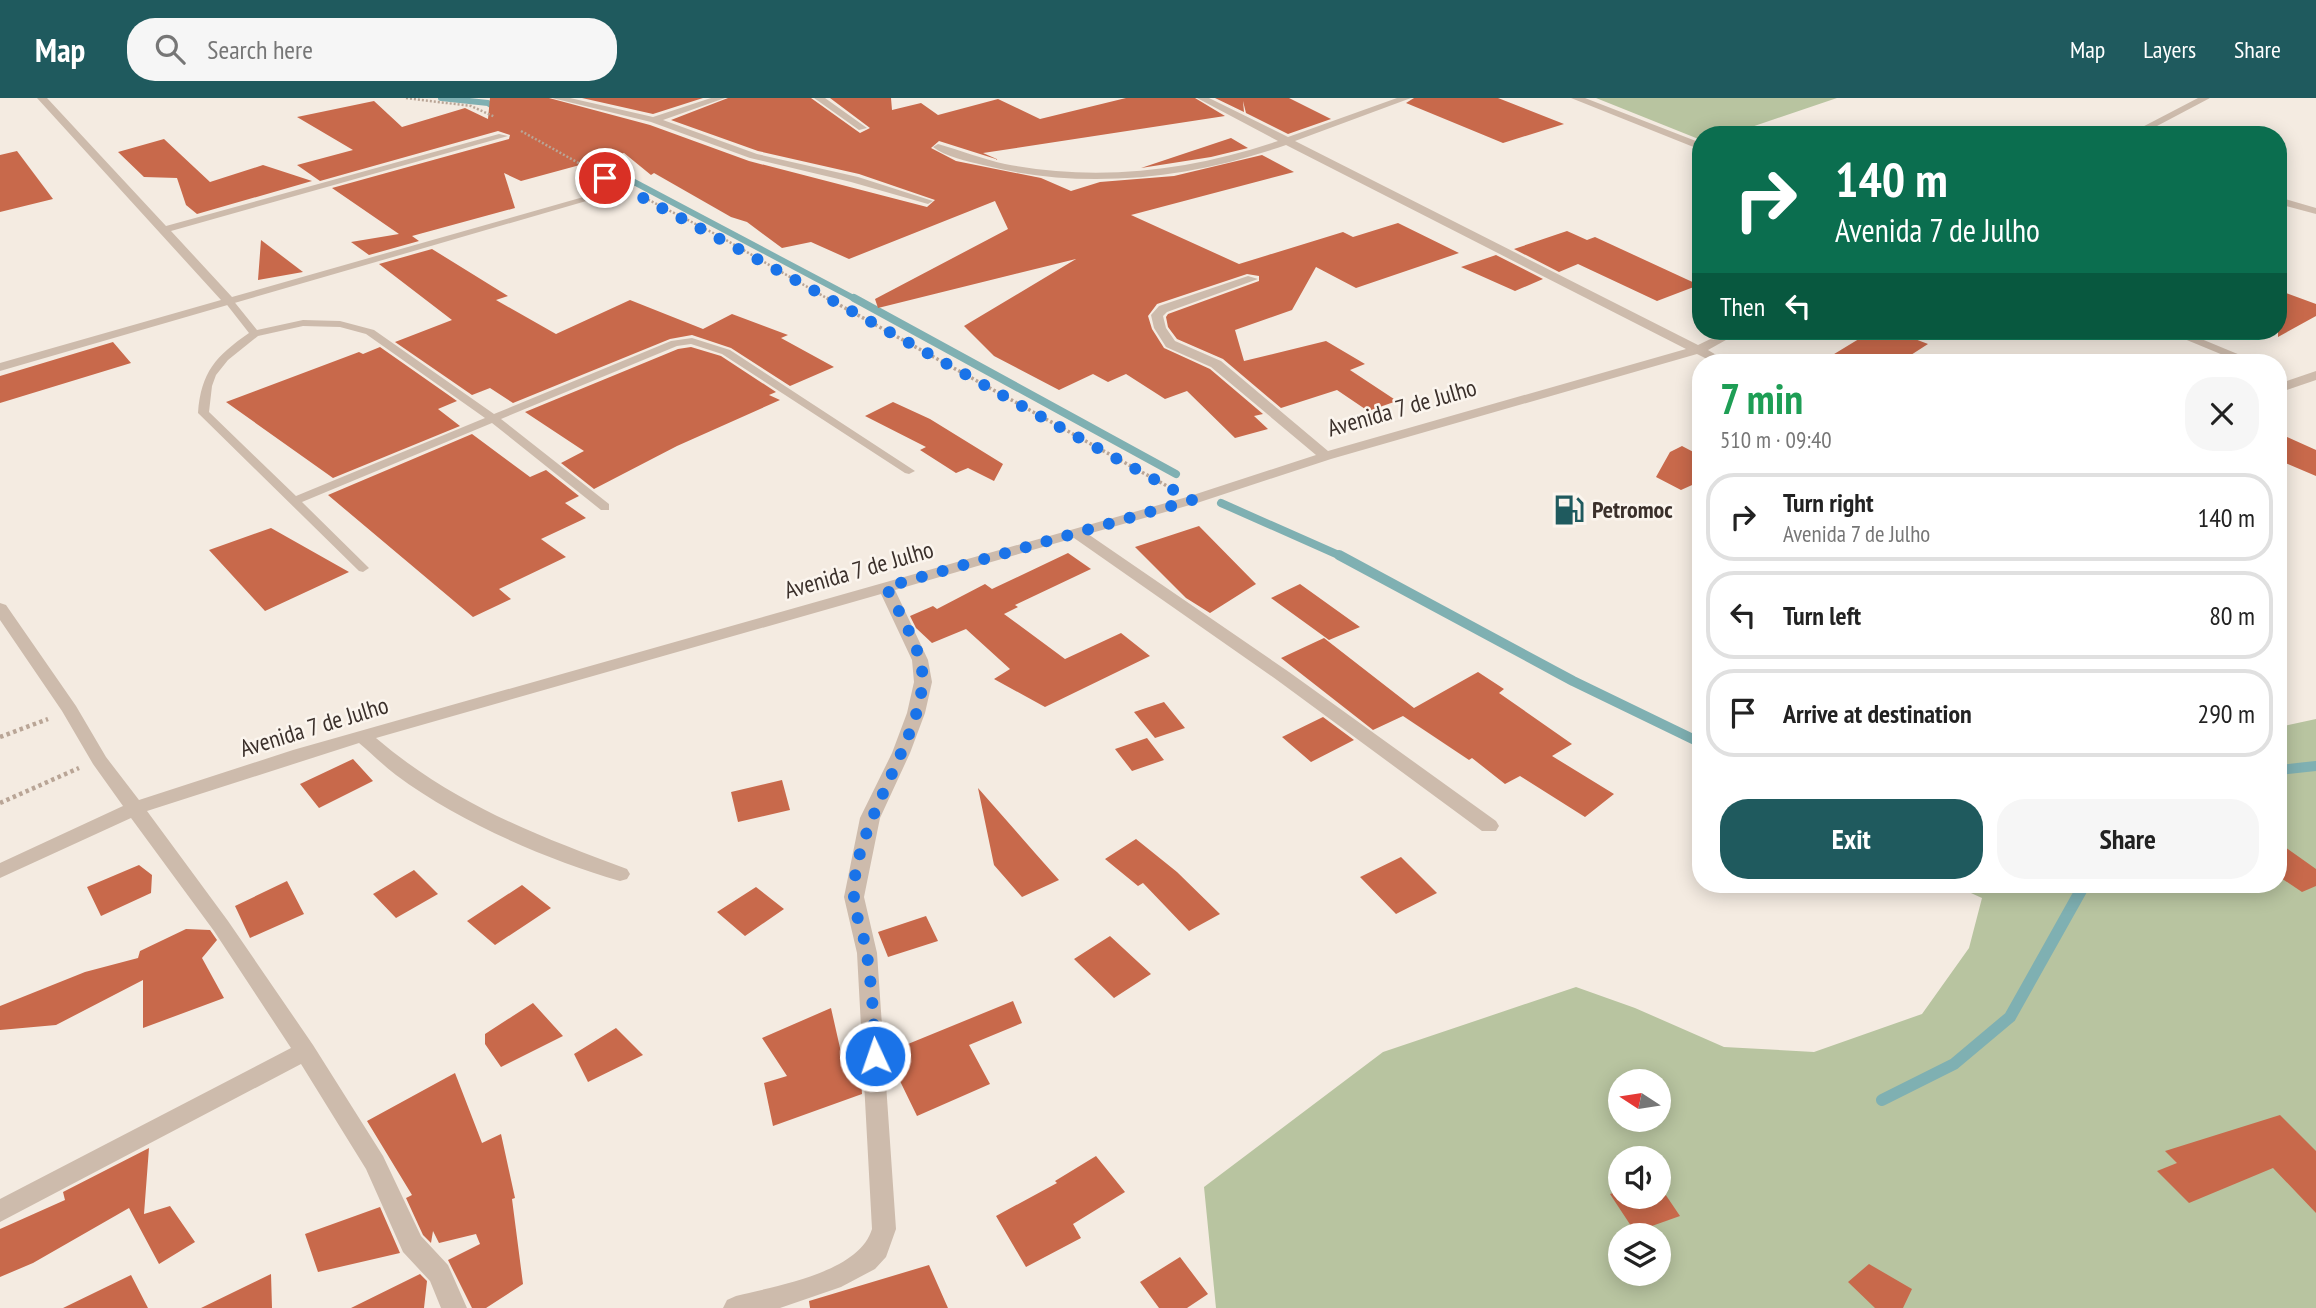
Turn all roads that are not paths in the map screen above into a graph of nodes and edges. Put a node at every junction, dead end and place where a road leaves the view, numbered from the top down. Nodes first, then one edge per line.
1 (42, 98) edge
2 (557, 98) edge
3 (720, 98) edge
4 (819, 98) edge
5 (1202, 98) edge
6 (1406, 98) edge
7 (1576, 98) edge
8 (2205, 98) edge
9 (654, 120) junction
10 (2150, 126) edge
11 (862, 128) dead end
12 (503, 136) dead end
13 (1285, 140) junction
14 (1692, 143) edge
15 (938, 147) dead end
16 (626, 188) road end
17 (928, 201) dead end
18 (2287, 203) edge
19 (2316, 212) edge
20 (163, 230) junction
21 (1252, 279) dead end
22 (229, 301) junction
23 (255, 334) junction
24 (1717, 340) edge
25 (2194, 340) edge
26 (1698, 349) junction
27 (1707, 354) edge
28 (2230, 354) edge
29 (0, 367) edge
30 (2316, 375) edge
31 (2287, 376) edge
32 (2299, 381) junction
33 (2287, 385) edge
34 (492, 418) junction
35 (1326, 456) junction
36 (909, 471) dead end
37 (294, 501) junction
38 (606, 507) dead end
39 (1076, 533) junction
40 (363, 568) dead end
41 (886, 587) junction
42 (0, 608) edge
43 (363, 737) junction
44 (136, 808) junction
45 (1489, 826) dead end
46 (0, 870) edge
47 (620, 874) dead end
48 (305, 1051) junction
49 (0, 1211) edge
50 (454, 1308) edge
51 (736, 1308) edge

1 - 20 street
2 - 9 street
3 - 9 street
4 - 11 street
5 - 13 street
6 - 13 street
7 - 14 street
8 - 10 street
9 - 17 street
12 - 20 street
13 - 15 street
13 - 26 street
16 - 22 street
18 - 19 street
20 - 22 street
21 - 35 street
22 - 23 lane
22 - 29 street
23 - 34 lane
23 - 37 lane
24 - 26 street, Avenida 7 de Julho
25 - 28 street
26 - 27 street
26 - 35 street, Avenida 7 de Julho
30 - 32 street
31 - 32 street
32 - 33 street
34 - 36 lane
34 - 37 lane
34 - 38 lane
35 - 39 street, Avenida 7 de Julho
37 - 40 lane
39 - 41 street, Avenida 7 de Julho
39 - 45 street
41 - 43 street, Avenida 7 de Julho
41 - 51 street
42 - 44 street
43 - 44 street, Avenida 7 de Julho
43 - 47 street
44 - 46 street, Avenida 7 de Julho
44 - 48 street
48 - 49 street
48 - 50 street

